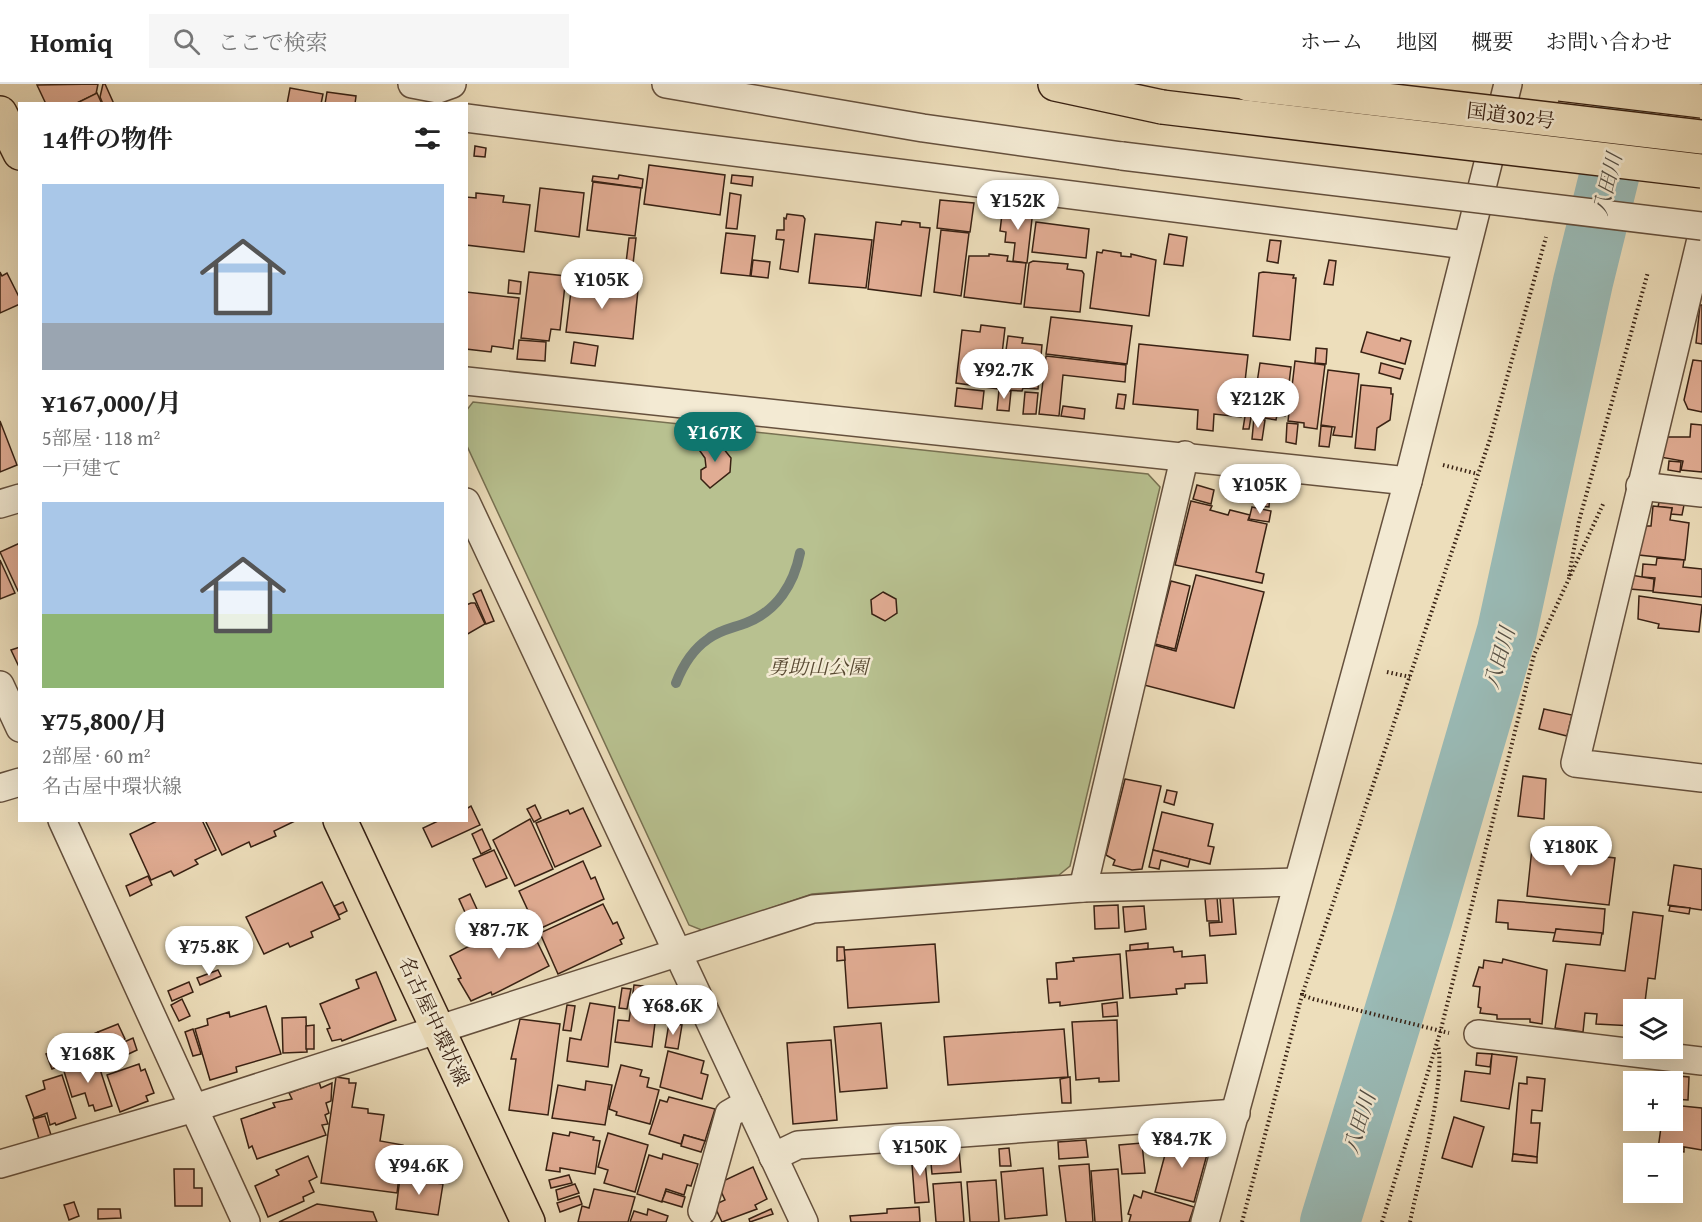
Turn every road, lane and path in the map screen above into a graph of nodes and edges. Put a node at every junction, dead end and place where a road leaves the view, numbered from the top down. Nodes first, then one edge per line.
1 (412, 84) edge
2 (666, 84) edge
3 (1055, 84) edge
4 (1248, 84) edge
5 (1508, 84) edge
6 (1560, 84) edge
7 (445, 95) edge
8 (1702, 101) edge
9 (0, 113) edge
10 (468, 118) edge
11 (1702, 137) edge
12 (18, 149) edge
13 (1702, 171) edge
14 (1702, 226) edge
15 (1546, 233) dead end
16 (1702, 235) edge
17 (1466, 245) junction
18 (1648, 272) dead end
19 (1696, 278) edge
20 (468, 381) edge
21 (1185, 455) junction
22 (1407, 481) junction
23 (1640, 486) junction
24 (1702, 493) edge
25 (18, 499) edge
26 (1605, 499) dead end
27 (0, 504) edge
28 (468, 506) edge
29 (1567, 584) junction
30 (0, 685) edge
31 (18, 724) edge
32 (1702, 778) edge
33 (18, 783) edge
34 (0, 788) edge
35 (63, 822) edge
36 (341, 822) edge
37 (1297, 882) junction
38 (1083, 888) junction
39 (677, 952) junction
40 (1313, 999) dead end
41 (438, 1028) junction
42 (1440, 1033) junction
43 (1478, 1034) dead end
44 (1437, 1044) junction
45 (1702, 1061) edge
46 (748, 1103) junction
47 (194, 1108) junction
48 (1236, 1113) junction
49 (773, 1157) junction
50 (0, 1164) edge
51 (702, 1211) dead end
52 (246, 1222) edge
53 (528, 1222) edge
54 (804, 1222) edge
55 (1205, 1222) edge
56 (1242, 1222) edge
57 (1382, 1222) edge
58 (1410, 1222) edge

1 - 7 street
2 - 14 street, bridge
3 - 13 main road, bridge
4 - 11 main road, 国道302号, bridge
5 - 17 street
6 - 8 main road, bridge
9 - 12 main road
10 - 17 street
15 - 56 path
16 - 19 street
17 - 22 street
18 - 29 path
19 - 23 street
20 - 21 street
21 - 22 street
21 - 38 street
22 - 37 street
23 - 24 street
23 - 32 street
25 - 27 street
26 - 29 path
28 - 39 street
29 - 42 path
30 - 31 street
33 - 34 street
35 - 47 street
36 - 41 main road, 名古屋中環状線
37 - 38 street
37 - 48 street
38 - 39 street
39 - 41 street
39 - 46 street
40 - 42 path
41 - 47 street
41 - 53 main road, 名古屋中環状線
42 - 44 path
43 - 45 street
44 - 57 path
44 - 58 path
46 - 49 street
46 - 51 street
47 - 50 street
47 - 52 street
48 - 49 street
48 - 55 street
49 - 54 street

